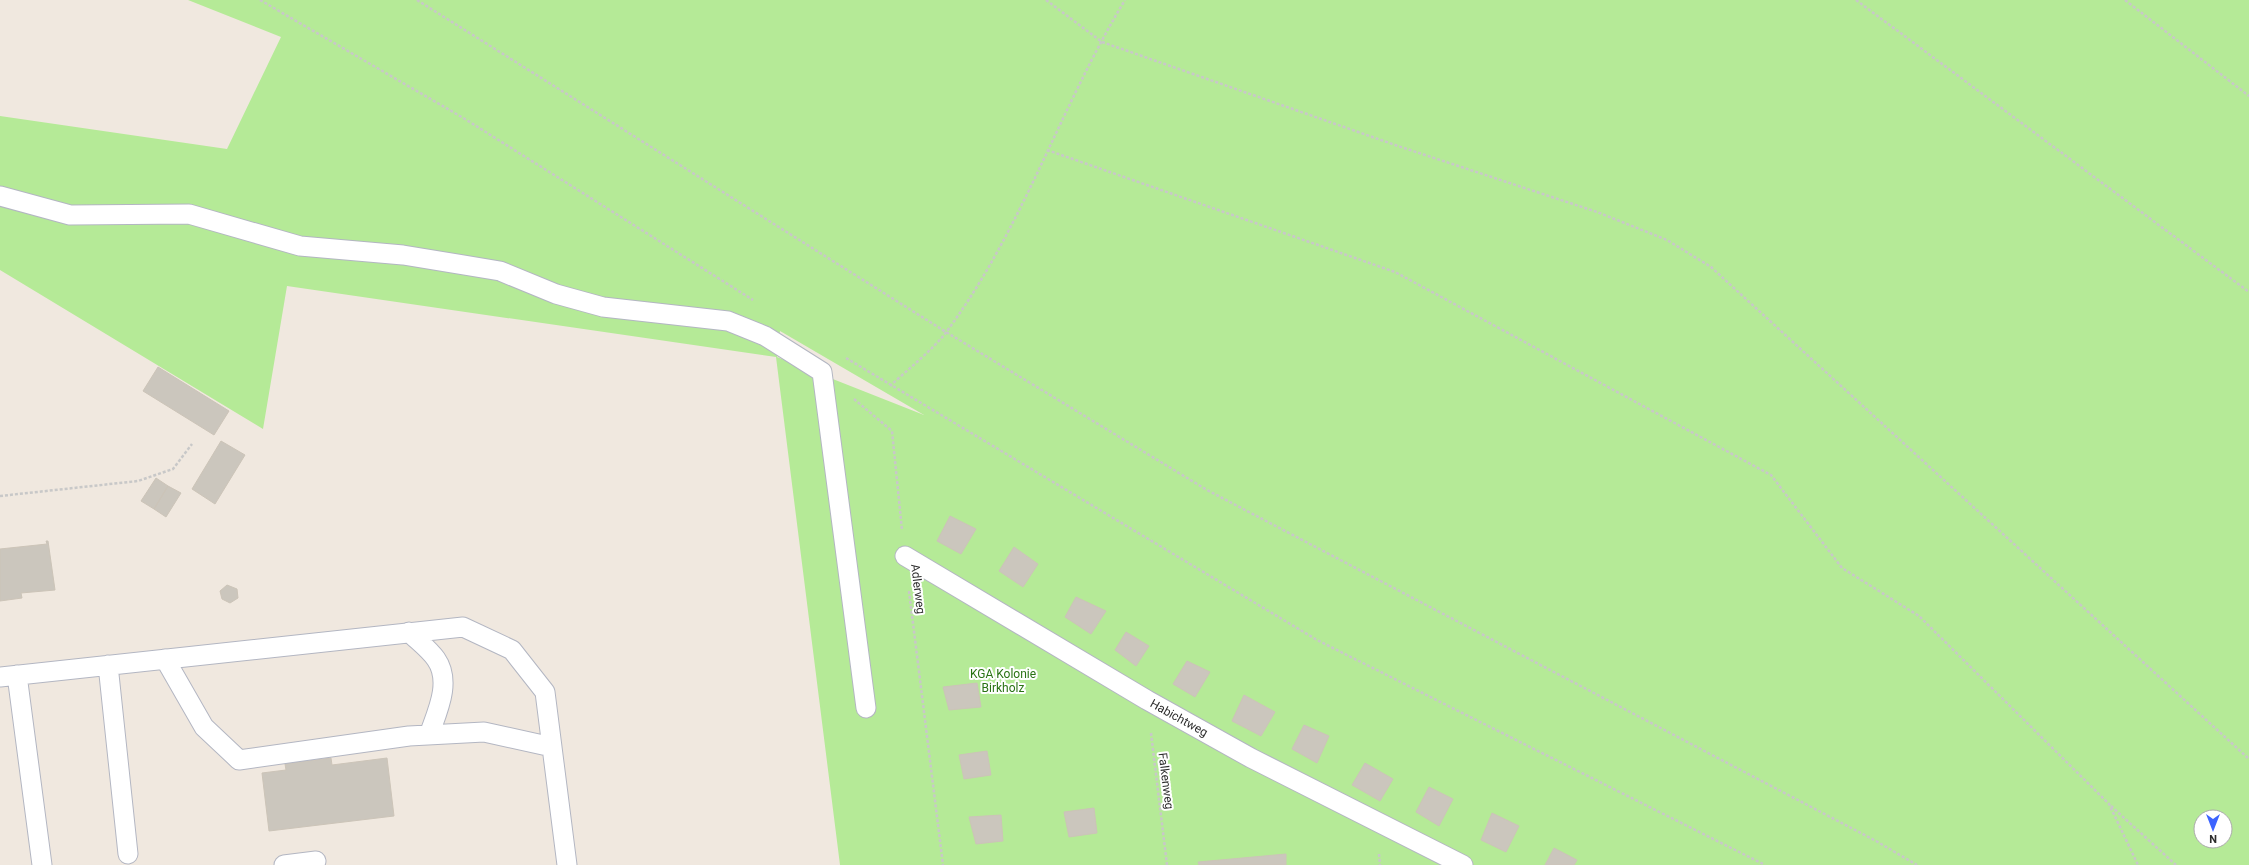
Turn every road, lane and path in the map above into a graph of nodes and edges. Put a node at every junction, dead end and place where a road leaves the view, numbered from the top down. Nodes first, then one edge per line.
1 (260, 0) edge
2 (417, 0) edge
3 (1046, 0) edge
4 (1125, 0) edge
5 (1856, 0) edge
6 (2125, 0) edge
7 (1102, 42) junction
8 (2249, 96) edge
9 (1047, 150) junction
10 (0, 196) edge
11 (2249, 292) edge
12 (759, 304) dead end
13 (946, 332) junction
14 (839, 354) dead end
15 (846, 358) junction
16 (822, 372) junction
17 (890, 386) junction
18 (192, 444) dead end
19 (0, 496) edge
20 (905, 556) junction
21 (409, 632) junction
22 (165, 659) junction
23 (108, 665) junction
24 (9, 676) edge
25 (1147, 700) junction
26 (866, 708) dead end
27 (429, 734) junction
28 (552, 747) junction
29 (2249, 759) edge
30 (2109, 804) junction
31 (128, 854) dead end
32 (316, 861) dead end
33 (42, 865) edge
34 (284, 865) edge
35 (567, 865) edge
36 (943, 865) edge
37 (1167, 865) edge
38 (1463, 865) edge
39 (1765, 865) edge
40 (1917, 865) edge
41 (2138, 865) edge
42 (2176, 865) edge

1 - 12 path
2 - 13 path
3 - 7 path
4 - 7 path
5 - 11 path
6 - 8 path
7 - 9 path
7 - 29 path
9 - 13 path
9 - 30 path
10 - 16 lane
13 - 17 path
13 - 40 path
14 - 15 path
15 - 16 path
15 - 17 path
16 - 20 path, Adlerweg
16 - 26 lane
17 - 39 path
18 - 19 path
20 - 25 lane, Habichtweg
20 - 36 path, Adlerweg
21 - 22 lane
21 - 27 lane
21 - 28 lane
22 - 23 lane
22 - 27 lane
23 - 24 lane
23 - 31 lane
24 - 33 lane
25 - 37 path, Falkenweg
25 - 38 lane, Habichtweg
27 - 28 lane
28 - 35 lane
30 - 41 path
30 - 42 path
32 - 34 lane

